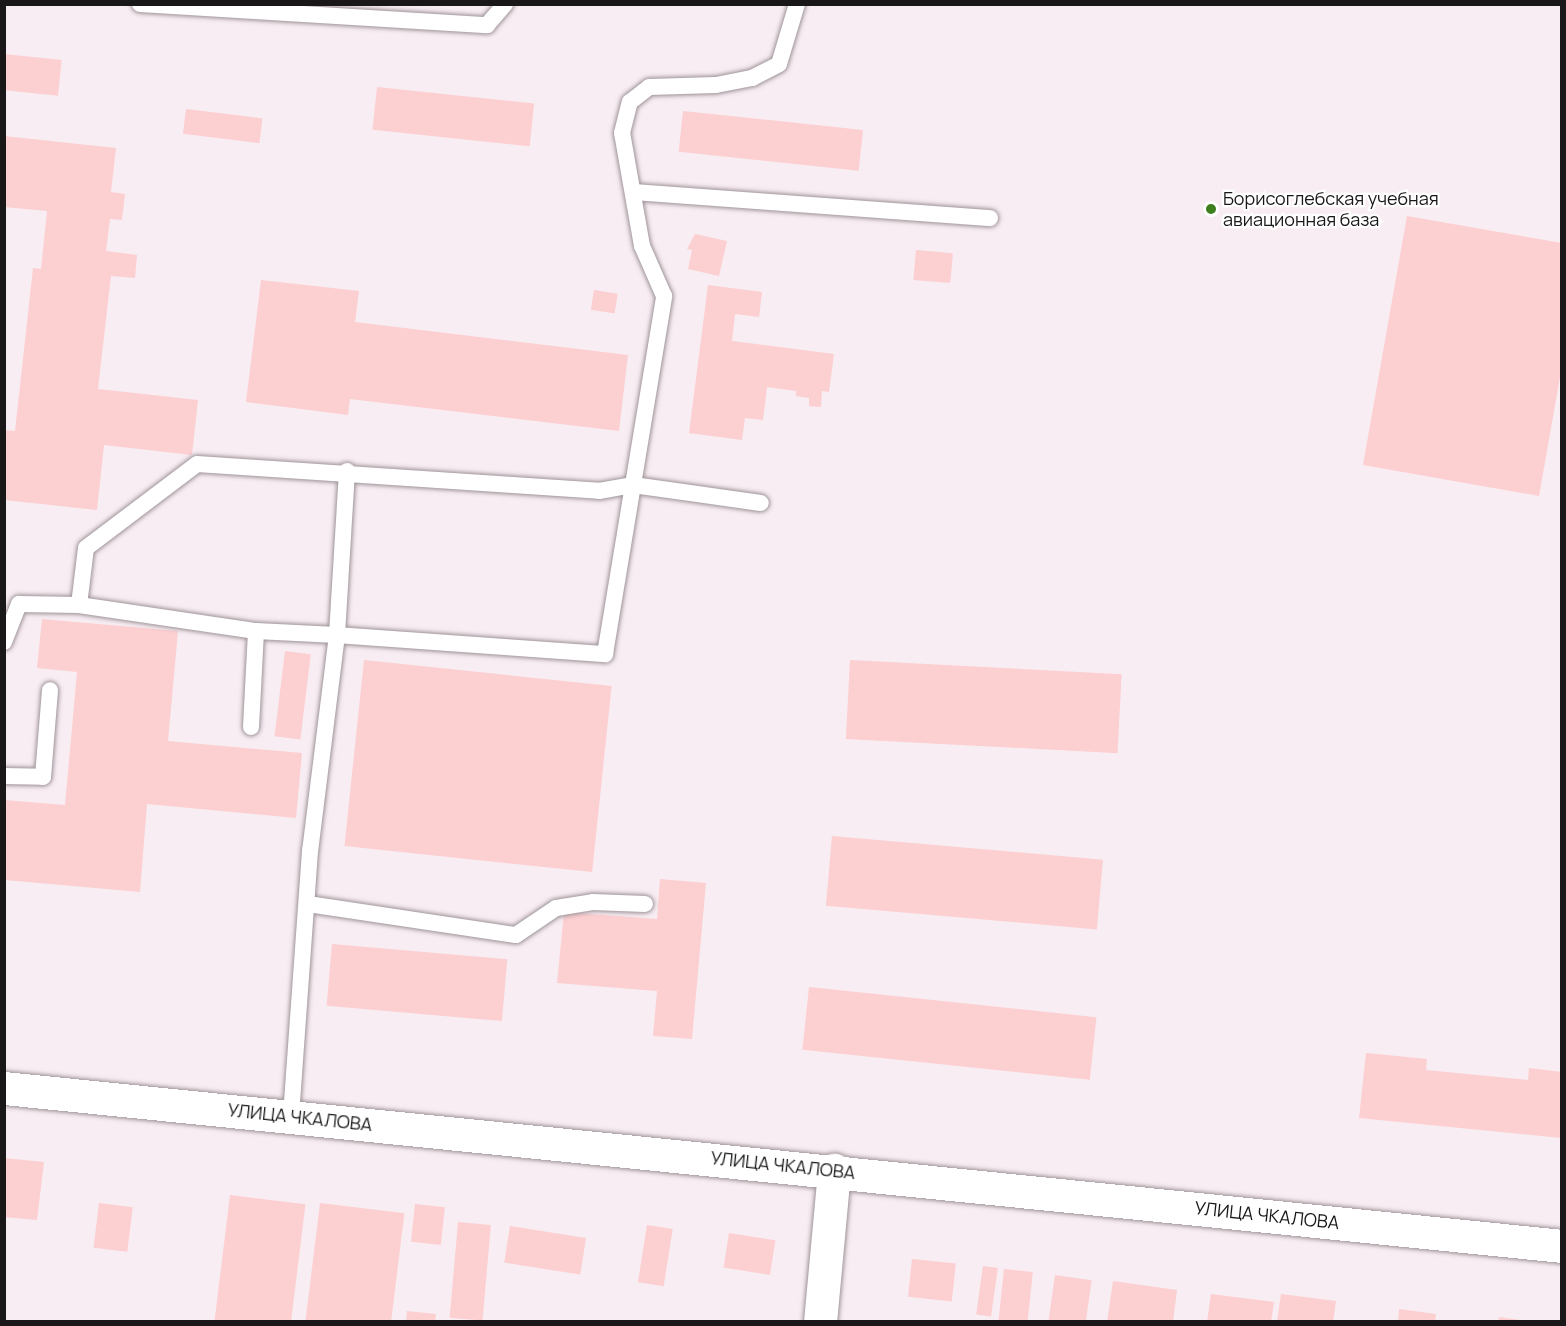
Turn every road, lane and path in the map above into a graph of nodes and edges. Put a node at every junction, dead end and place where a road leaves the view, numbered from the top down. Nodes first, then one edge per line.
1 (140, 4) edge
2 (504, 4) edge
3 (797, 4) edge
4 (635, 192) junction
5 (990, 218) dead end
6 (347, 471) junction
7 (633, 485) junction
8 (761, 503) dead end
9 (79, 605) junction
10 (256, 631) junction
11 (337, 635) junction
12 (5, 640) edge
13 (50, 690) dead end
14 (251, 727) dead end
15 (4, 776) edge
16 (308, 904) junction
17 (645, 904) dead end
18 (4, 1088) edge
19 (291, 1116) junction
20 (834, 1170) junction
21 (1562, 1246) edge
22 (820, 1322) edge

1 - 2 lane
3 - 4 lane
4 - 5 lane
4 - 7 lane
6 - 7 lane
6 - 9 lane
6 - 11 lane
7 - 8 lane
7 - 11 lane
9 - 10 lane
9 - 12 lane
10 - 11 lane
10 - 14 lane
11 - 16 lane
13 - 15 lane
16 - 17 lane
16 - 19 lane
18 - 19 street, УЛИЦА ЧКАЛОВА
19 - 20 street, УЛИЦА ЧКАЛОВА
20 - 21 street, УЛИЦА ЧКАЛОВА
20 - 22 street

